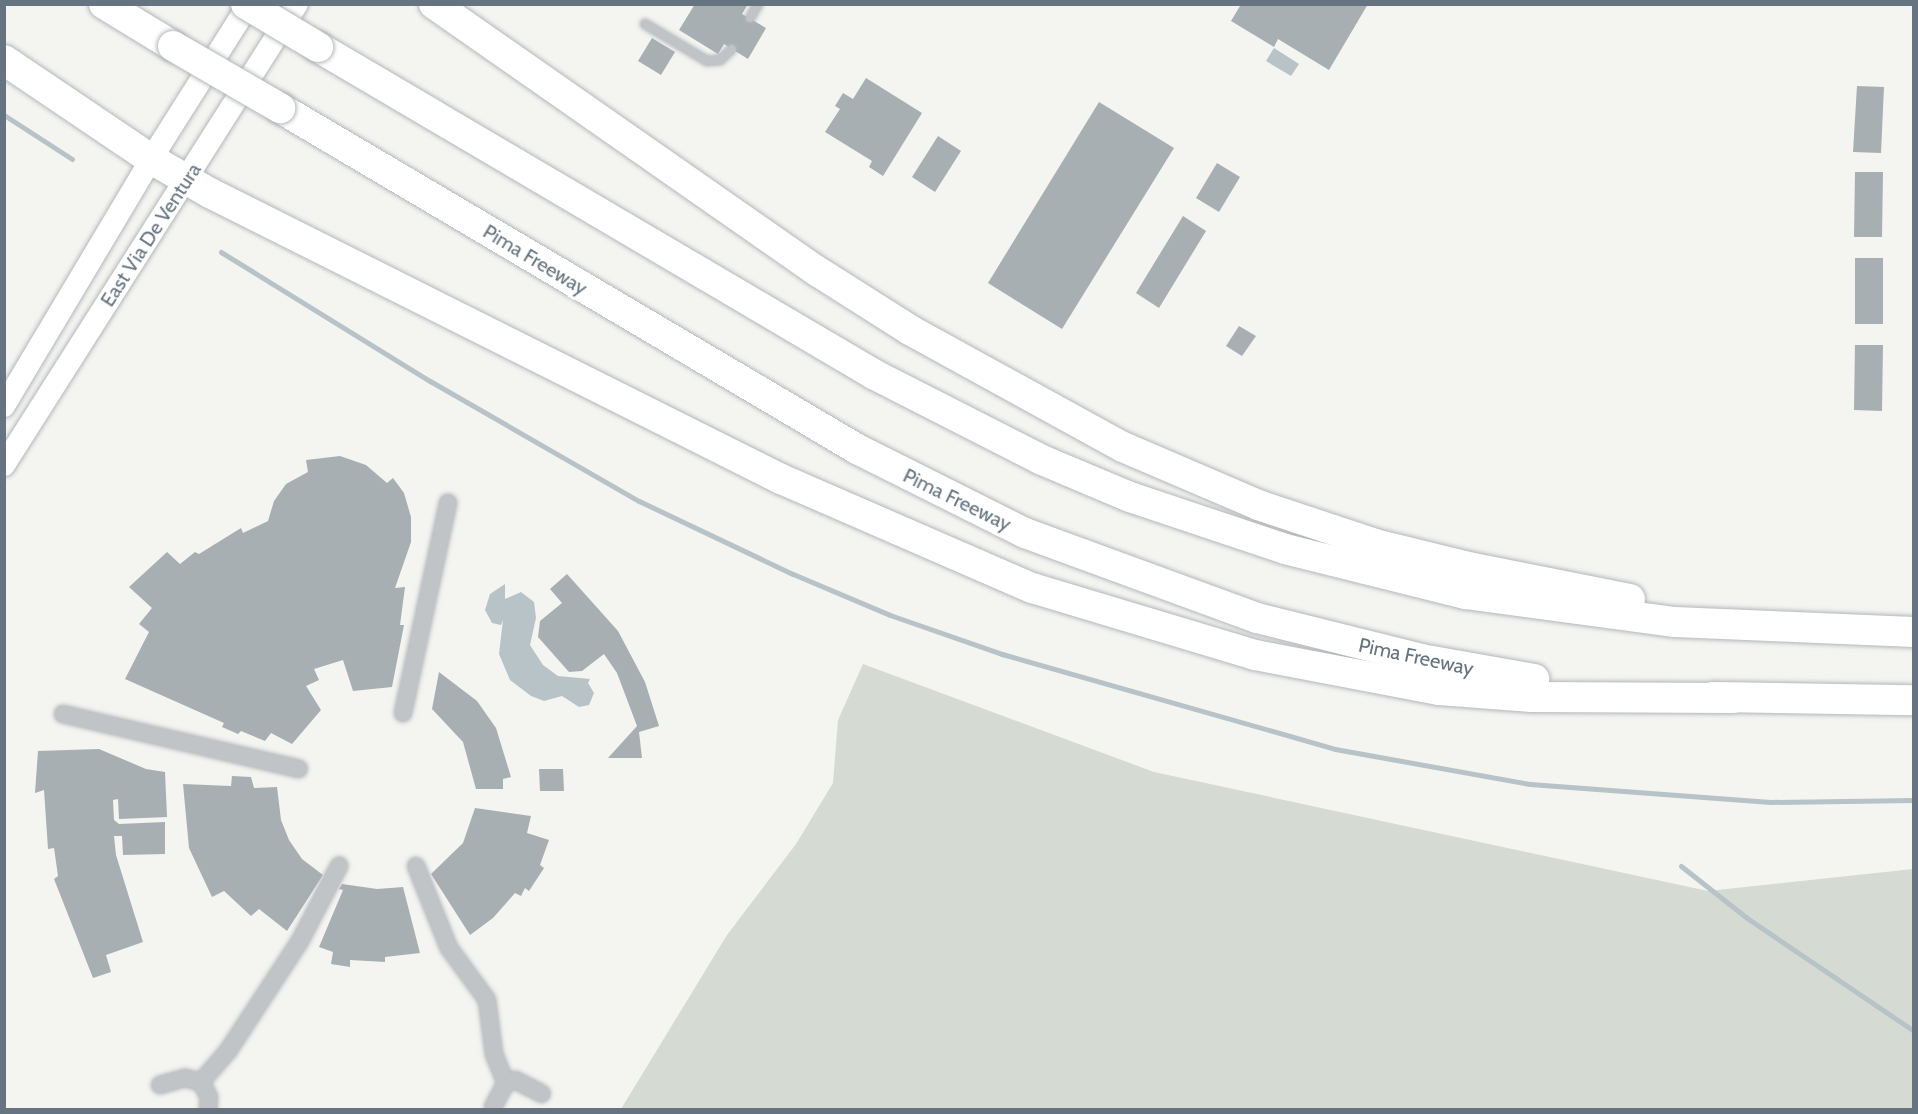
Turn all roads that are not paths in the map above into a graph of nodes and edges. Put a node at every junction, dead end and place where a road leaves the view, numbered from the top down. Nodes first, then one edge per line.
1 (104, 4) edge
2 (247, 4) edge
3 (297, 4) edge
4 (434, 4) edge
5 (758, 4) edge
6 (750, 18) dead end
7 (645, 24) dead end
8 (732, 49) dead end
9 (4, 60) edge
10 (151, 159) junction
11 (186, 180) junction
12 (4, 406) edge
13 (4, 465) edge
14 (447, 503) dead end
15 (1768, 626) junction
16 (1914, 632) edge
17 (1733, 698) junction
18 (1914, 700) edge
19 (403, 712) dead end
20 (63, 714) dead end
21 (298, 769) dead end
22 (416, 866) dead end
23 (339, 867) dead end
24 (201, 1082) junction
25 (506, 1083) junction
26 (160, 1085) dead end
27 (542, 1094) dead end
28 (493, 1107) dead end
29 (208, 1110) edge

1 - 17 highway, Pima Freeway, bridge
2 - 10 street, East Via De Ventura
2 - 15 highway, bridge
3 - 11 street, East Via De Ventura
4 - 15 highway
5 - 6 lane
7 - 8 lane
9 - 10 highway
10 - 11 highway
10 - 12 street, East Via De Ventura
11 - 13 street, East Via De Ventura
11 - 17 highway
14 - 19 street
15 - 16 highway
17 - 18 highway, Pima Freeway
20 - 21 street
22 - 25 street
23 - 24 street
24 - 26 street
24 - 29 street
25 - 27 street
25 - 28 street

